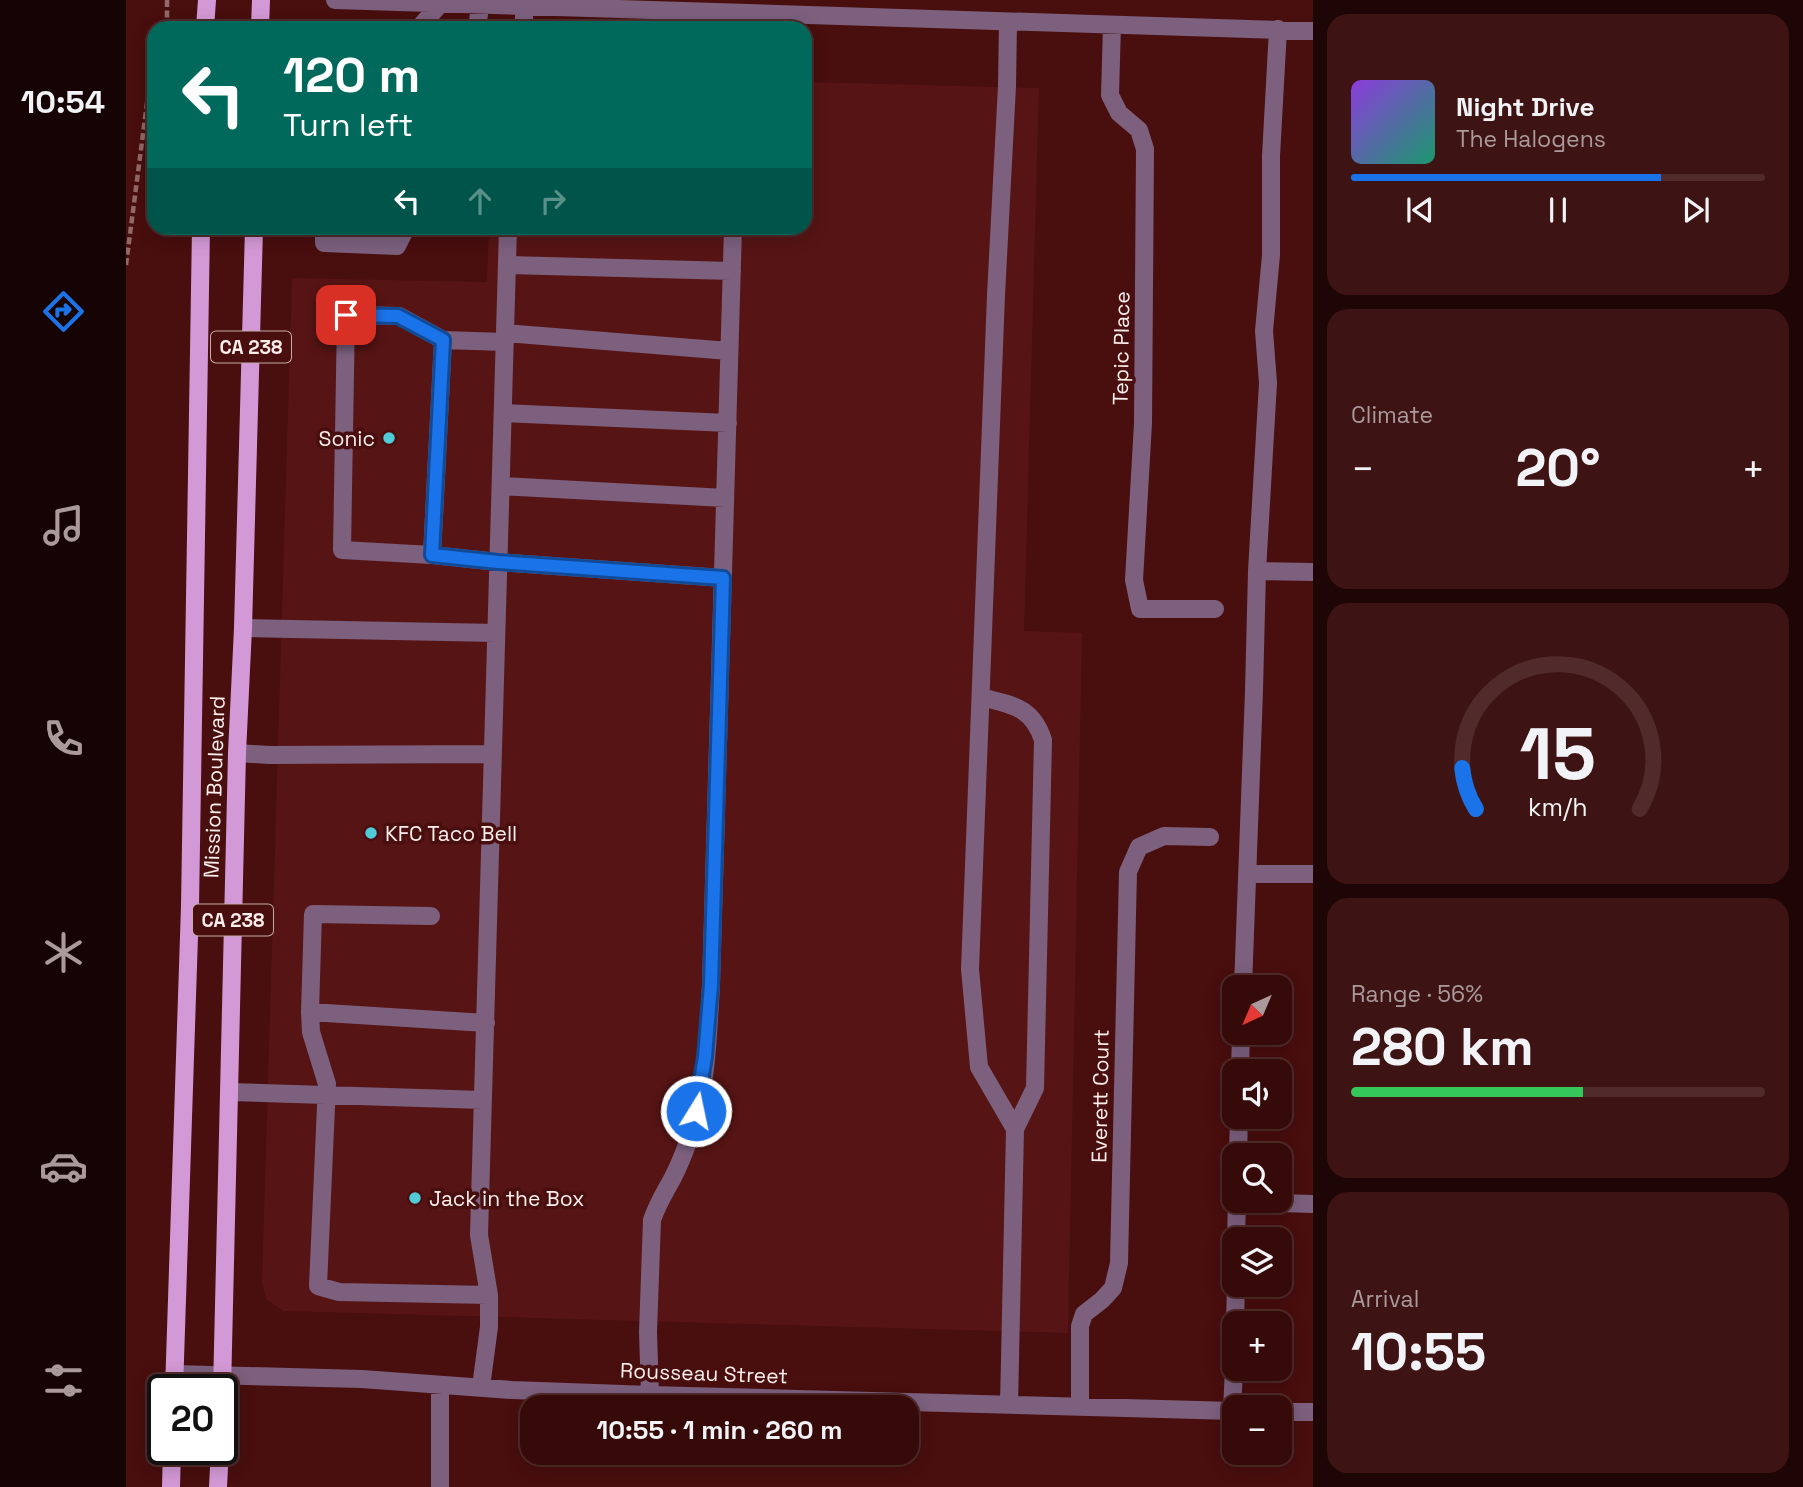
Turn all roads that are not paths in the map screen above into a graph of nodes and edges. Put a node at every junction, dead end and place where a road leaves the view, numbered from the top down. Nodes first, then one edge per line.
1 (208, 0) edge
2 (261, 0) edge
3 (335, 0) edge
4 (481, 2) edge
5 (440, 4) junction
6 (524, 5) junction
7 (794, 8) edge
8 (206, 21) edge
9 (260, 21) edge
10 (425, 21) edge
11 (478, 21) edge
12 (524, 21) edge
13 (743, 21) edge
14 (1008, 22) junction
15 (1112, 25) junction
16 (1278, 29) junction
17 (1313, 31) edge
18 (201, 235) edge
19 (254, 235) edge
20 (324, 235) edge
21 (402, 235) edge
22 (509, 235) edge
23 (733, 235) edge
24 (507, 265) junction
25 (732, 271) junction
26 (505, 338) junction
27 (443, 340) junction
28 (729, 351) junction
29 (503, 412) junction
30 (728, 423) junction
31 (501, 486) junction
32 (725, 498) junction
33 (432, 555) junction
34 (498, 562) junction
35 (1257, 571) junction
36 (1313, 572) edge
37 (723, 578) junction
38 (1215, 609) dead end
39 (243, 628) junction
40 (496, 634) junction
41 (981, 697) junction
42 (237, 753) junction
43 (492, 754) junction
44 (1210, 837) dead end
45 (1247, 874) junction
46 (1313, 874) edge
47 (431, 916) dead end
48 (1243, 975) edge
49 (310, 1012) junction
50 (486, 1023) junction
51 (230, 1092) junction
52 (326, 1095) junction
53 (483, 1100) junction
54 (1015, 1129) junction
55 (1292, 1204) edge
56 (1313, 1205) edge
57 (489, 1295) junction
58 (174, 1374) edge
59 (222, 1374) edge
60 (238, 1382) edge
61 (440, 1384) junction
62 (481, 1387) junction
63 (650, 1395) joint
64 (919, 1402) edge
65 (1009, 1405) junction
66 (1080, 1407) junction
67 (1222, 1411) edge
68 (1292, 1412) edge
69 (1313, 1412) edge
70 (172, 1465) edge
71 (219, 1465) edge
72 (171, 1487) edge
73 (218, 1487) edge
74 (440, 1487) edge

1 - 8 main road
2 - 9 main road
3 - 5 street
4 - 5 street
4 - 6 street
4 - 11 street
5 - 10 street
6 - 12 street
6 - 13 street
7 - 13 street
7 - 14 street
14 - 15 street
14 - 41 street
15 - 16 street
15 - 38 street, Tepic Place
16 - 17 street
16 - 35 street
18 - 58 main road, Mission Boulevard / CA 238
19 - 39 main road, Mission Boulevard / CA 238
20 - 21 street
22 - 24 street
23 - 25 street
24 - 25 street
24 - 26 street
25 - 28 street
26 - 27 street
26 - 28 street
26 - 29 street
27 - 33 street
27 - 33 street
28 - 30 street
29 - 30 street
29 - 31 street
30 - 32 street
31 - 32 street
31 - 34 street
32 - 37 street
33 - 34 street
34 - 37 street
34 - 40 street
35 - 36 street
35 - 45 street
37 - 63 street
39 - 40 street
39 - 42 main road, Mission Boulevard / CA 238
40 - 43 street
41 - 54 street
41 - 54 street
42 - 43 street
42 - 51 main road, Mission Boulevard / CA 238
43 - 50 street
44 - 66 street, Everett Court
45 - 46 street
45 - 48 street
47 - 49 street
49 - 50 street
49 - 52 street
50 - 53 street
51 - 52 street
51 - 59 main road, Mission Boulevard / CA 238
52 - 53 street
52 - 57 street
53 - 57 street
54 - 65 street
55 - 56 street
57 - 62 street
60 - 61 street, Rousseau Street
61 - 62 street, Rousseau Street
61 - 74 street
62 - 63 street, Rousseau Street
64 - 65 street, Rousseau Street
65 - 66 street, Rousseau Street
66 - 67 street, Rousseau Street
68 - 69 street
70 - 72 main road
71 - 73 main road

